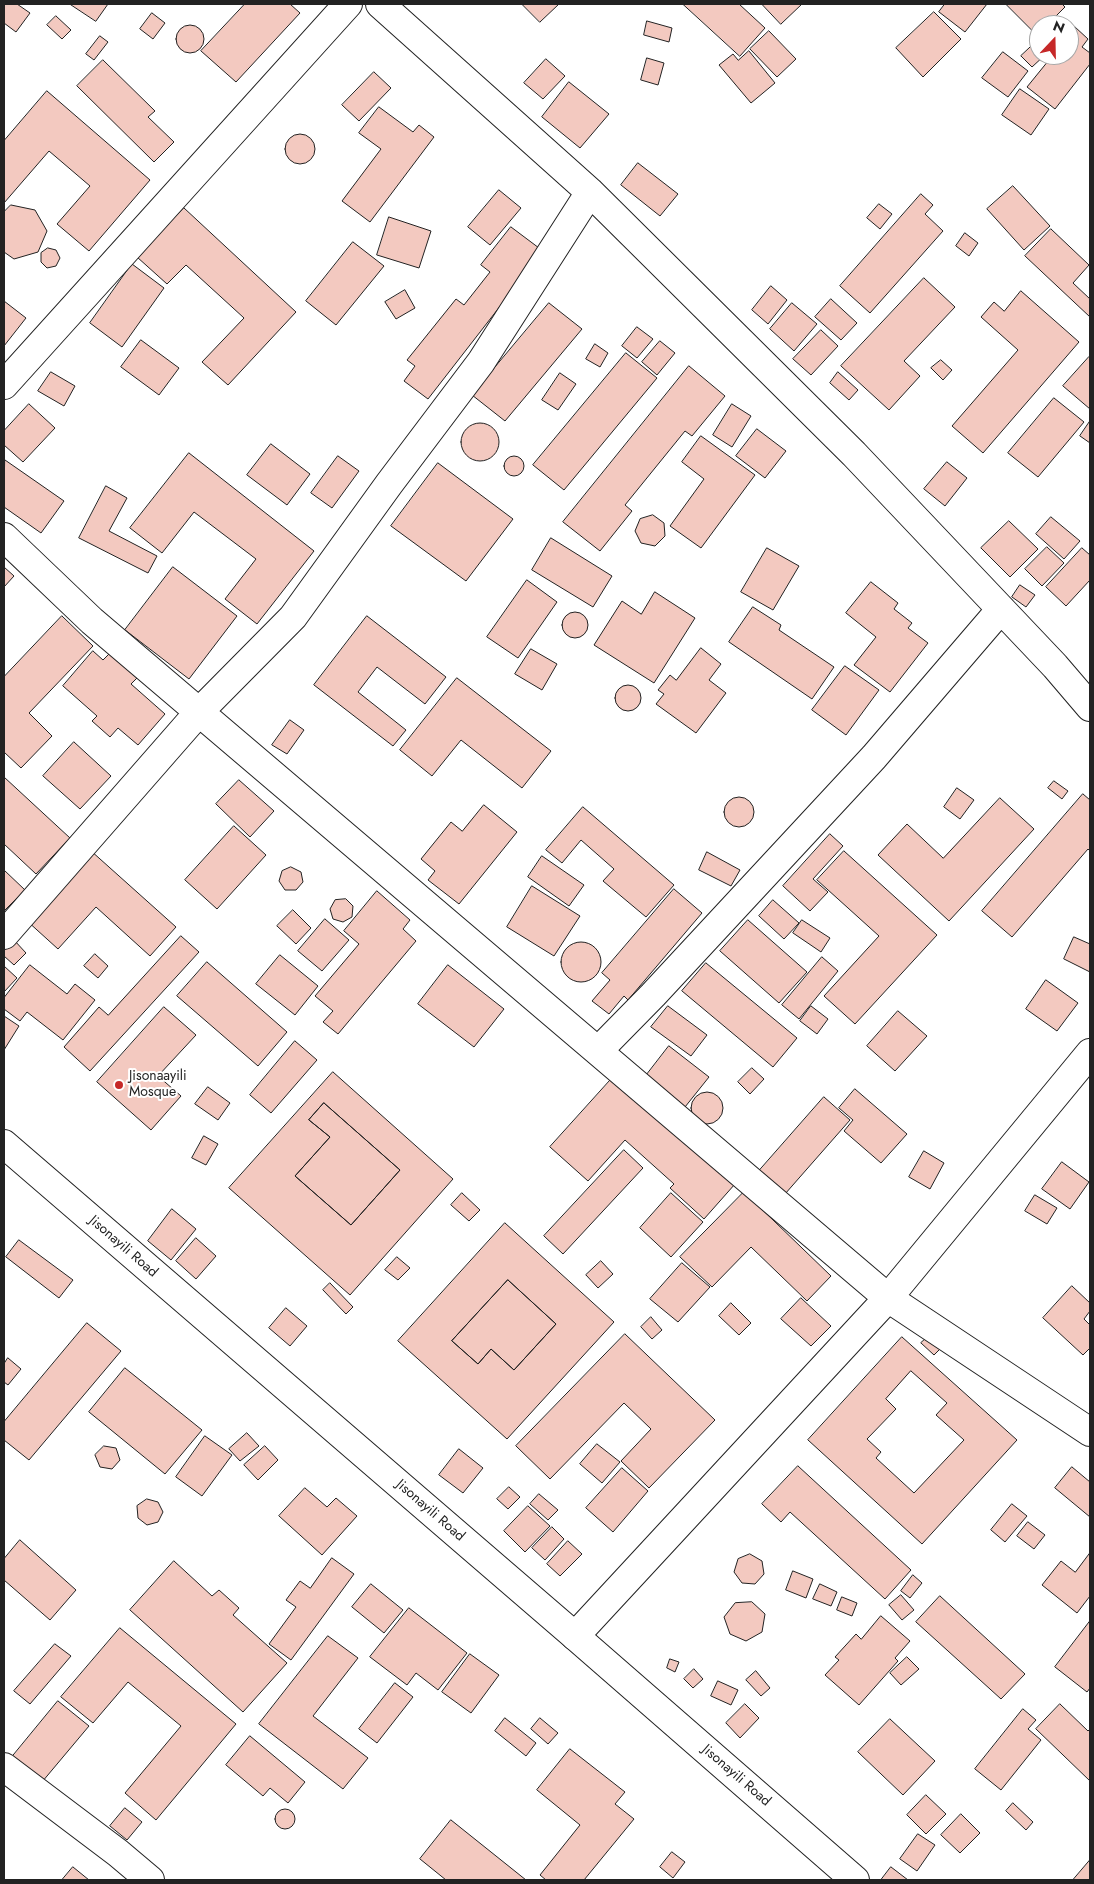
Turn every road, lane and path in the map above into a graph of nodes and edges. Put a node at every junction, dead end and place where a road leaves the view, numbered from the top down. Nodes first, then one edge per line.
1 (348, 4) edge
2 (380, 4) edge
3 (590, 192) junction
4 (4, 385) edge
5 (4, 537) edge
6 (1001, 609) junction
7 (1090, 707) edge
8 (199, 712) junction
9 (4, 935) edge
10 (599, 1050) junction
11 (1090, 1053) edge
12 (4, 1144) edge
13 (888, 1298) junction
14 (1090, 1432) edge
15 (575, 1636) junction
16 (4, 1767) edge
17 (150, 1880) edge
18 (855, 1880) edge

1 - 4 street
2 - 3 street
3 - 6 street
3 - 8 street
5 - 8 street
6 - 7 street
6 - 10 street
8 - 9 street
8 - 10 street
10 - 13 street
11 - 13 street
12 - 15 street, Jisonayili Road
13 - 14 street
13 - 15 street
15 - 18 street, Jisonayili Road
16 - 17 street

